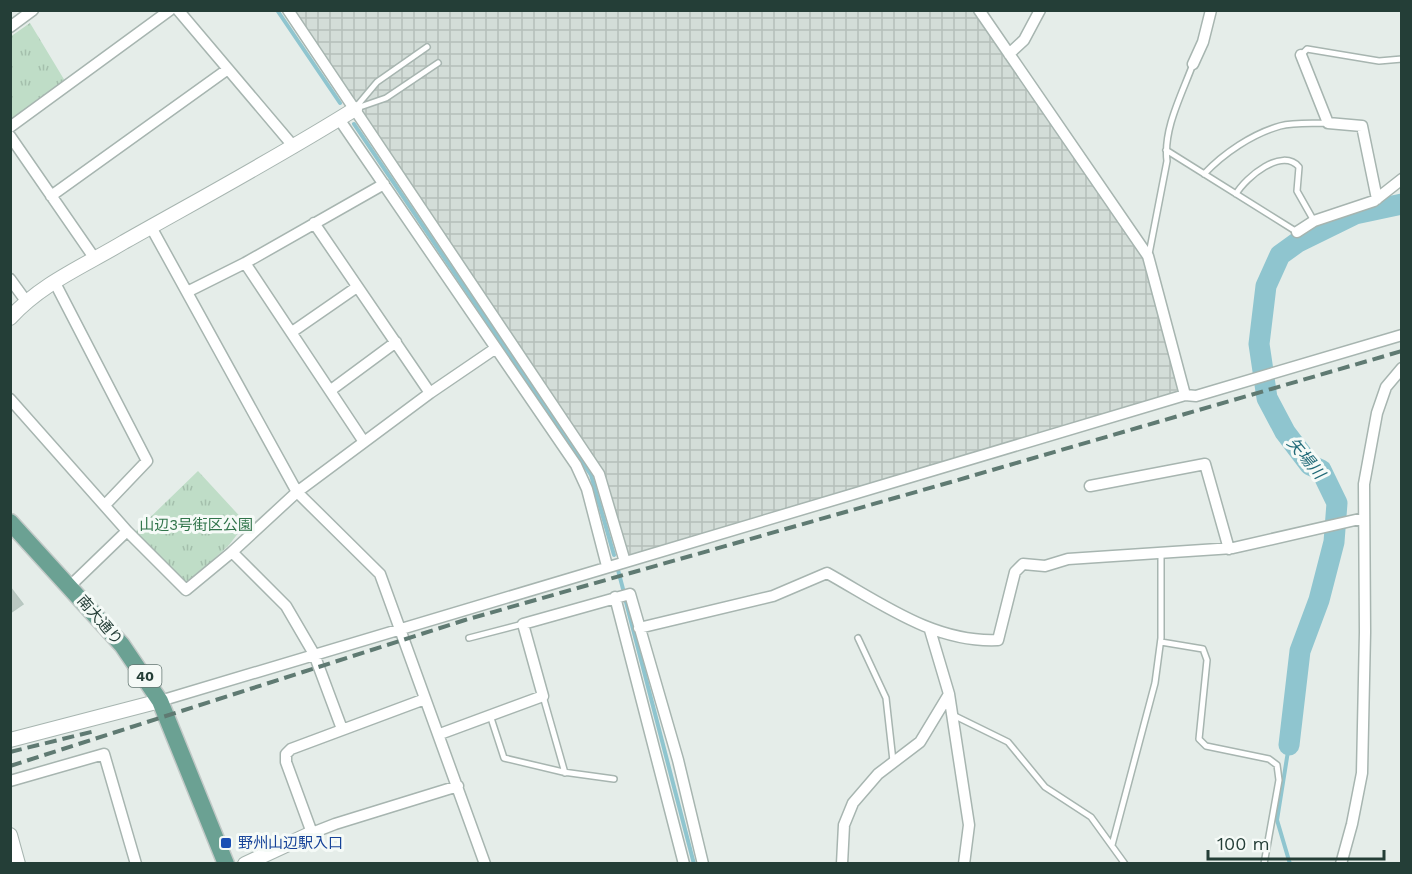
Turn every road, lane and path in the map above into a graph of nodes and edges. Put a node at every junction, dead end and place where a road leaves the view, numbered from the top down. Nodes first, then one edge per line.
1 (33, 10) edge
2 (170, 10) edge
3 (178, 10) edge
4 (288, 10) edge
5 (979, 10) edge
6 (1040, 10) edge
7 (1211, 10) edge
8 (10, 27) edge
9 (427, 47) dead end
10 (1009, 54) junction
11 (1301, 55) joint
12 (1401, 59) edge
13 (438, 63) dead end
14 (1193, 64) joint
15 (228, 69) junction
16 (355, 109) junction
17 (339, 119) junction
18 (1328, 123) junction
19 (10, 127) edge
20 (10, 136) edge
21 (294, 147) junction
22 (1166, 150) junction
23 (1204, 174) junction
24 (1401, 179) edge
25 (384, 184) junction
26 (1236, 194) junction
27 (51, 196) junction
28 (1377, 199) junction
29 (1314, 221) junction
30 (314, 223) junction
31 (150, 227) junction
32 (1297, 232) joint
33 (1148, 256) junction
34 (95, 259) junction
35 (244, 263) junction
36 (10, 279) edge
37 (54, 281) junction
38 (357, 287) junction
39 (187, 292) junction
40 (26, 301) junction
41 (10, 318) edge
42 (292, 332) junction
43 (1401, 335) edge
44 (396, 342) junction
45 (496, 348) junction
46 (1401, 368) edge
47 (331, 390) junction
48 (430, 393) junction
49 (1185, 395) junction
50 (10, 399) edge
51 (364, 442) junction
52 (1090, 486) dead end
53 (297, 492) junction
54 (105, 505) junction
55 (1364, 518) junction
56 (10, 522) edge
57 (127, 531) junction
58 (1228, 549) junction
59 (232, 552) junction
60 (1161, 555) junction
61 (625, 562) junction
62 (608, 566) junction
63 (70, 586) junction
64 (615, 597) junction
65 (523, 624) junction
66 (401, 628) junction
67 (639, 628) junction
68 (930, 630) junction
69 (469, 638) dead end
70 (858, 638) dead end
71 (1161, 642) junction
72 (314, 654) junction
73 (949, 694) junction
74 (543, 696) junction
75 (425, 699) junction
76 (160, 700) junction
77 (951, 714) junction
78 (490, 715) junction
79 (342, 729) junction
80 (440, 734) junction
81 (10, 740) edge
82 (893, 763) junction
83 (565, 773) junction
84 (614, 778) dead end
85 (10, 781) edge
86 (458, 786) junction
87 (312, 833) junction
88 (10, 835) edge
89 (1112, 846) junction
90 (12, 850) edge
91 (18, 864) edge
92 (136, 864) edge
93 (226, 864) edge
94 (245, 864) edge
95 (485, 864) edge
96 (684, 864) edge
97 (703, 864) edge
98 (842, 864) edge
99 (964, 864) edge
100 (1125, 864) edge
101 (1264, 864) edge
102 (1341, 864) edge

1 - 8 street
2 - 19 street
3 - 15 street
4 - 16 street
5 - 10 street
6 - 10 street
7 - 14 street
9 - 16 lane
10 - 33 street
11 - 12 lane
11 - 18 street
13 - 16 lane
14 - 22 lane
15 - 21 street
15 - 27 street
16 - 17 street
16 - 61 street
17 - 21 street
17 - 25 street
18 - 23 lane
18 - 28 street
20 - 27 street
21 - 31 street
22 - 23 lane
22 - 33 lane
23 - 26 lane
24 - 28 street
25 - 30 street
25 - 45 street
26 - 29 lane
26 - 32 lane
27 - 34 street
28 - 29 street
29 - 32 street
30 - 35 street
30 - 38 street
31 - 34 street
31 - 39 street
33 - 49 street
34 - 37 street
35 - 39 street
35 - 42 street
36 - 40 street
37 - 40 street
37 - 54 street
38 - 42 street
38 - 44 street
39 - 53 street
40 - 41 street
42 - 47 street
43 - 49 street
44 - 47 street
44 - 48 street
45 - 48 street
45 - 62 street
46 - 55 street
47 - 51 street
48 - 51 street
49 - 61 street
50 - 54 street
51 - 53 street
52 - 58 street
53 - 59 street
53 - 66 street
54 - 57 street
55 - 58 street
55 - 102 street
56 - 63 main road, 南大通り / 40
57 - 59 street
57 - 63 street
58 - 60 street
59 - 72 street
60 - 68 street
60 - 71 lane
61 - 62 street
62 - 66 street
63 - 76 main road, 南大通り / 40
64 - 65 street
64 - 67 street
64 - 96 street
65 - 69 lane
65 - 74 street
66 - 72 street
66 - 75 street
67 - 68 street
67 - 97 street
68 - 73 street
70 - 82 lane
71 - 89 lane
71 - 101 lane
72 - 76 street
72 - 79 street
73 - 77 street
73 - 82 street
74 - 78 street
74 - 83 lane
75 - 79 street
75 - 80 street
76 - 81 street
76 - 93 main road, 南大通り / 40
77 - 89 lane
77 - 99 street
78 - 80 street
78 - 83 lane
79 - 87 street
80 - 86 street
82 - 98 street
83 - 84 lane
85 - 92 street
86 - 87 street
86 - 95 street
87 - 94 street
88 - 90 street
89 - 100 lane
90 - 91 street

